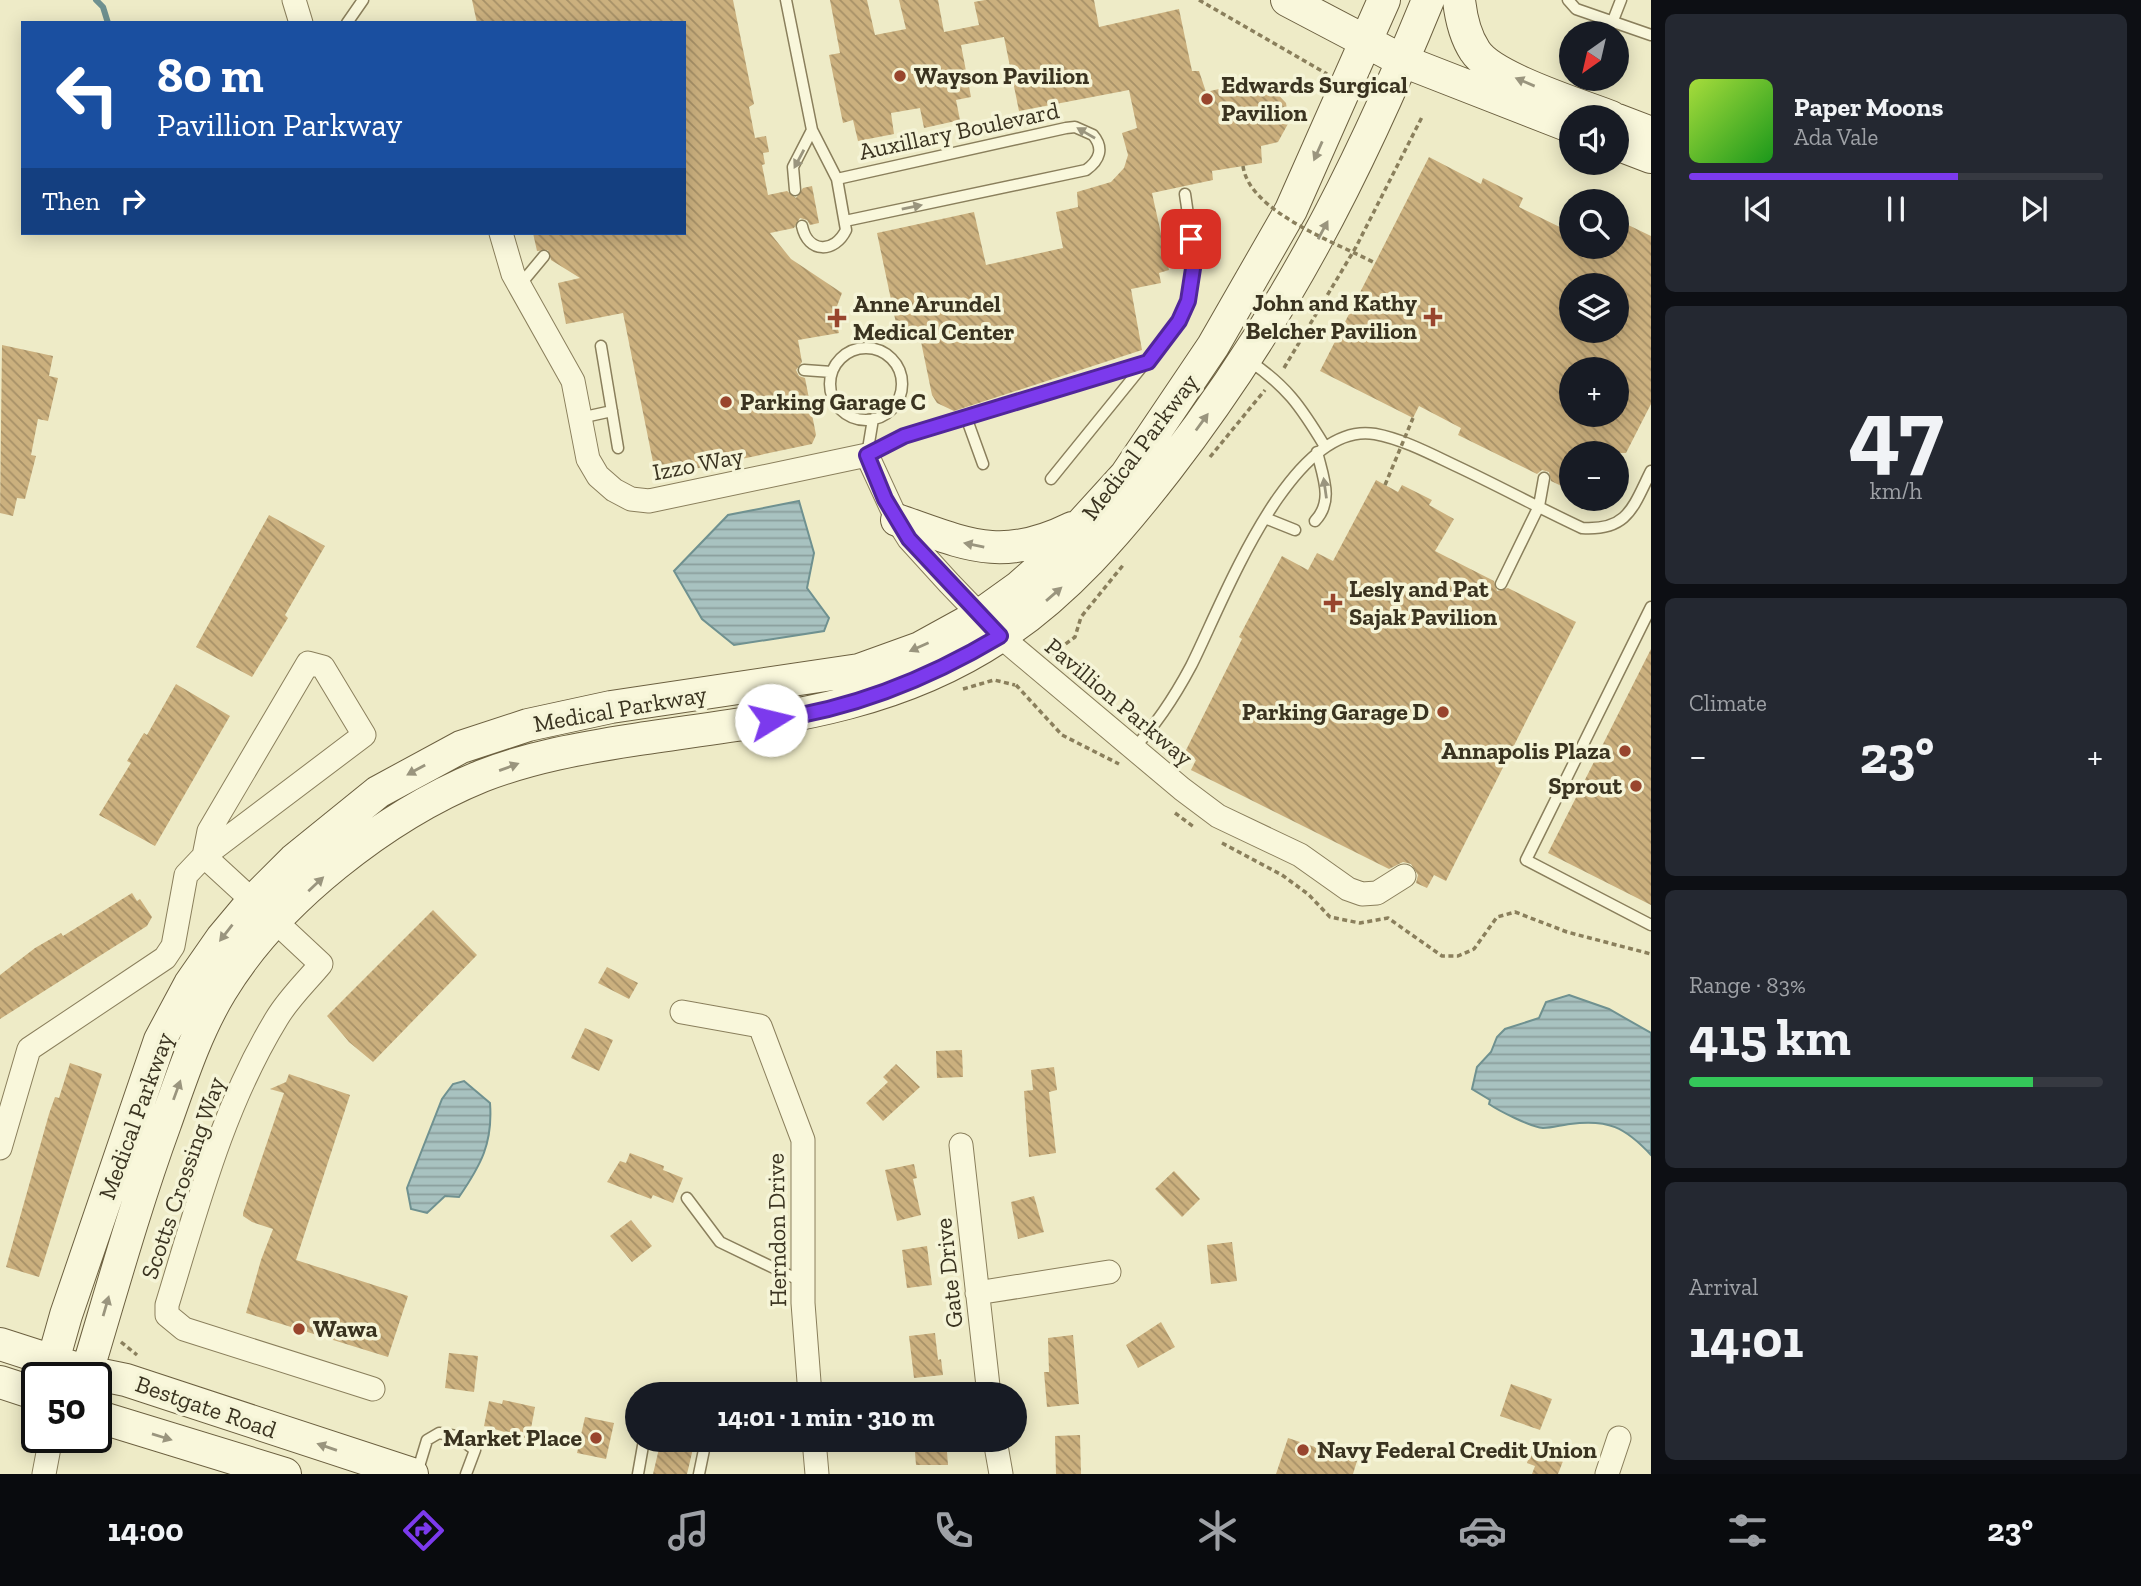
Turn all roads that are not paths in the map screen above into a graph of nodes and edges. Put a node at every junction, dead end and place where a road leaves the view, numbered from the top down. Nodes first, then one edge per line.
1 (294, 0) edge
2 (363, 0) edge
3 (786, 0) edge
4 (1287, 0) edge
5 (1384, 0) edge
6 (1428, 0) edge
7 (1459, 0) edge
8 (1568, 0) edge
9 (1621, 0) edge
10 (300, 21) edge
11 (348, 21) edge
12 (1607, 21) edge
13 (1613, 21) edge
14 (1629, 28) edge
15 (1651, 35) edge
16 (1366, 44) junction
17 (1403, 61) junction
18 (1582, 105) edge
19 (1559, 122) edge
20 (1629, 125) edge
21 (812, 130) junction
22 (1651, 133) edge
23 (1629, 149) edge
24 (1651, 158) edge
25 (837, 179) junction
26 (795, 190) dead end
27 (1185, 194) dead end
28 (845, 221) junction
29 (803, 226) dead end
30 (502, 235) edge
31 (544, 256) dead end
32 (519, 286) junction
33 (601, 346) dead end
34 (1248, 359) junction
35 (1148, 362) junction
36 (804, 370) dead end
37 (832, 372) junction
38 (612, 411) junction
39 (966, 417) junction
40 (580, 418) junction
41 (873, 419) junction
42 (618, 448) dead end
43 (1321, 449) junction
44 (867, 455) junction
45 (983, 464) dead end
46 (1651, 471) edge
47 (1544, 478) dead end
48 (1051, 479) dead end
49 (1539, 506) junction
50 (1265, 518) junction
51 (897, 520) junction
52 (1086, 521) junction
53 (1315, 522) dead end
54 (1295, 530) dead end
55 (1500, 584) dead end
56 (1651, 607) edge
57 (990, 626) junction
58 (1134, 748) junction
59 (204, 856) junction
60 (1404, 876) dead end
61 (253, 901) junction
62 (276, 922) junction
63 (1651, 925) edge
64 (682, 1012) dead end
65 (961, 1145) dead end
66 (0, 1148) edge
67 (687, 1198) dead end
68 (1109, 1272) dead end
69 (803, 1282) junction
70 (977, 1293) junction
71 (0, 1343) edge
72 (39, 1362) edge
73 (56, 1362) edge
74 (88, 1362) edge
75 (112, 1378) edge
76 (0, 1382) edge
77 (809, 1382) edge
78 (987, 1382) edge
79 (21, 1389) edge
80 (373, 1389) dead end
81 (112, 1421) edge
82 (1619, 1438) dead end
83 (643, 1452) edge
84 (703, 1452) edge
85 (815, 1452) edge
86 (997, 1452) edge
87 (48, 1453) edge
88 (44, 1474) edge
89 (285, 1474) edge
90 (414, 1474) edge
91 (466, 1474) edge
92 (638, 1474) edge
93 (698, 1474) edge
94 (817, 1474) edge
95 (1001, 1474) edge
96 (1607, 1474) edge

1 - 10 street
2 - 11 lane
3 - 21 lane
4 - 16 main road
5 - 16 main road, Medical Parkway
6 - 17 main road, Medical Parkway
18 -> 7 main road
8 - 12 lane
9 - 13 lane
14 - 15 lane
16 - 17 main road
16 -> 52 main road, Medical Parkway
17 - 19 main road
34 -> 17 main road, Medical Parkway
20 - 22 main road
21 - 25 lane
21 -> 26 lane
23 - 24 main road
25 - 28 lane
28 -> 25 lane, Auxillary Boulevard
27 - 35 lane
28 - 29 lane
30 - 32 street, Izzo Way
31 - 32 lane
32 - 40 street, Izzo Way
33 - 38 lane
34 - 43 lane
57 -> 34 main road, Medical Parkway
35 - 39 lane
35 - 48 lane
36 - 37 lane
37 - 41 lane
37 - 41 lane
38 - 40 lane
38 - 42 lane
39 - 44 lane
39 - 45 lane
40 - 44 street, Izzo Way
41 - 44 lane
43 - 49 lane
43 - 50 lane
53 -> 43 lane
44 - 51 street, Pavillion Parkway
46 - 49 lane
47 - 49 lane
49 - 55 lane
50 - 54 lane
50 - 58 lane
52 -> 51 main road
51 - 57 street, Pavillion Parkway
52 - 57 main road, Medical Parkway
56 - 63 lane
57 - 58 street, Pavillion Parkway
57 -> 61 main road, Medical Parkway
62 -> 57 main road, Medical Parkway
58 - 60 street, Pavillion Parkway
59 - 59 street
59 - 61 street
59 - 66 street
61 -> 73 main road, Medical Parkway
74 -> 62 main road, Medical Parkway
62 - 80 street, Scotts Crossing Way
64 - 69 street, Herndon Drive
65 - 70 street, Gate Drive
67 - 69 lane
68 - 70 street
69 - 77 street, Herndon Drive
70 - 78 street, Gate Drive
71 - 72 main road, Bestgate Road
90 -> 75 main road, Bestgate Road
76 - 79 main road
81 -> 89 main road, Bestgate Road
82 - 96 street
83 - 92 lane
84 - 93 lane
85 - 94 street
86 - 95 street
87 - 88 street
90 - 91 lane

